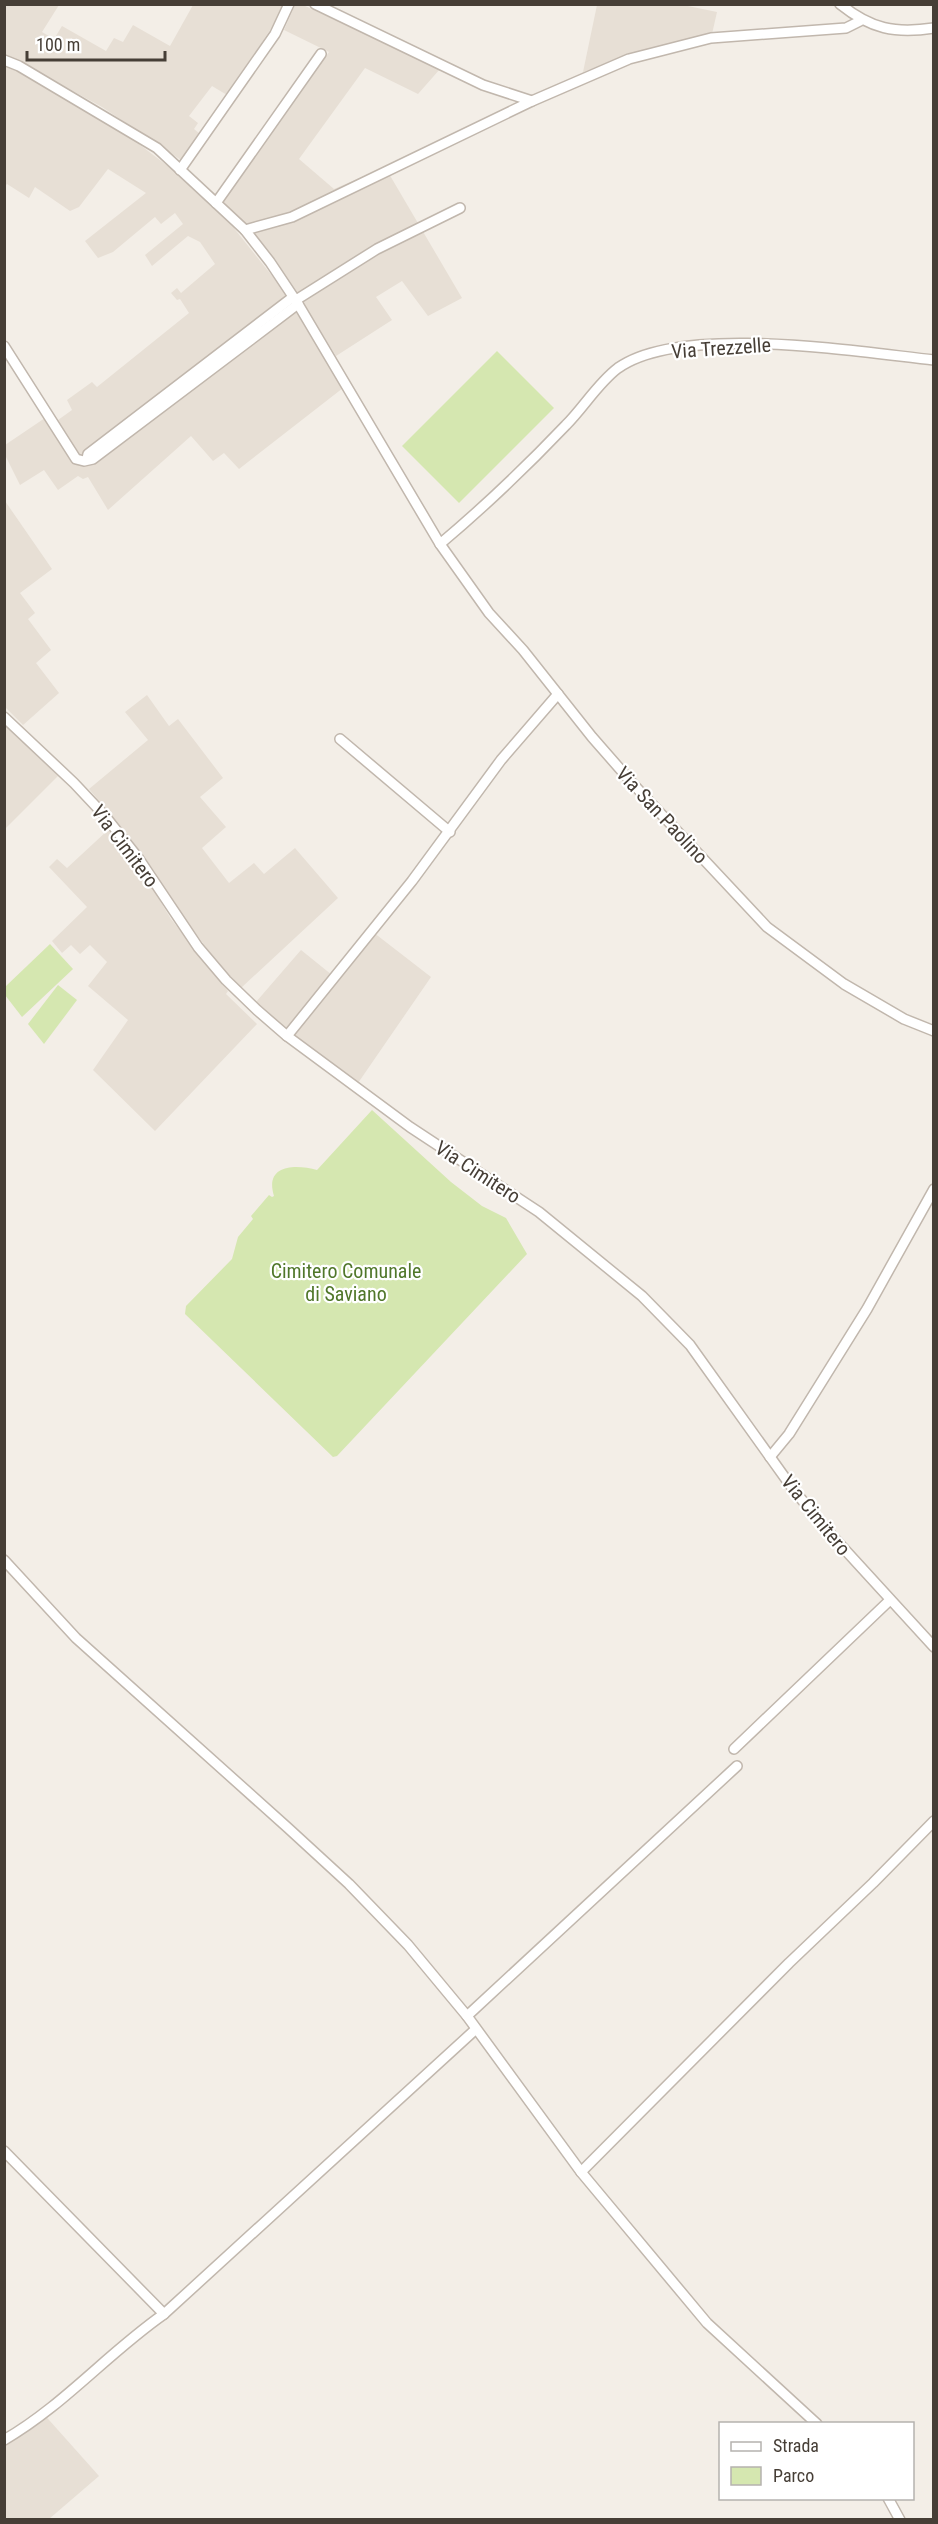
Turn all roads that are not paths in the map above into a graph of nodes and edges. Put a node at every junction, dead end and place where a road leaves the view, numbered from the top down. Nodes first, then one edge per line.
1 (289, 4) edge
2 (315, 4) edge
3 (840, 4) edge
4 (860, 21) junction
5 (933, 28) edge
6 (321, 54) dead end
7 (4, 60) edge
8 (532, 101) junction
9 (180, 170) junction
10 (216, 203) junction
11 (460, 208) dead end
12 (245, 230) junction
13 (296, 300) junction
14 (4, 346) edge
15 (933, 360) edge
16 (440, 544) junction
17 (558, 694) junction
18 (4, 717) edge
19 (340, 739) dead end
20 (450, 832) junction
21 (933, 1030) edge
22 (287, 1036) junction
23 (933, 1189) edge
24 (770, 1457) junction
25 (4, 1560) edge
26 (890, 1600) junction
27 (933, 1647) edge
28 (734, 1749) dead end
29 (737, 1766) dead end
30 (933, 1821) edge
31 (467, 2016) junction
32 (476, 2029) junction
33 (4, 2151) edge
34 (581, 2172) junction
35 (164, 2314) junction
36 (815, 2422) edge
37 (4, 2440) edge
38 (889, 2500) edge
39 (900, 2520) edge

1 - 9 street
2 - 8 street
3 - 4 street
4 - 5 street
4 - 8 street
6 - 10 street
7 - 9 street, Via San Paolino
8 - 12 street
9 - 10 street, Via San Paolino
10 - 12 street, Via San Paolino
11 - 13 street
12 - 13 street, Via San Paolino
13 - 14 street
13 - 16 street, Via San Paolino
15 - 16 street, Via Trezzelle
16 - 17 street, Via San Paolino
17 - 20 street
17 - 21 street, Via San Paolino
18 - 22 street, Via Cimitero
19 - 20 street
20 - 22 street
22 - 24 street, Via Cimitero
23 - 24 street
24 - 26 street, Via Cimitero
25 - 31 street
26 - 27 street, Via Cimitero
26 - 28 street
29 - 31 street
30 - 34 street
31 - 32 street
32 - 34 street
32 - 35 street
33 - 35 street
34 - 36 street
35 - 37 street
38 - 39 street

